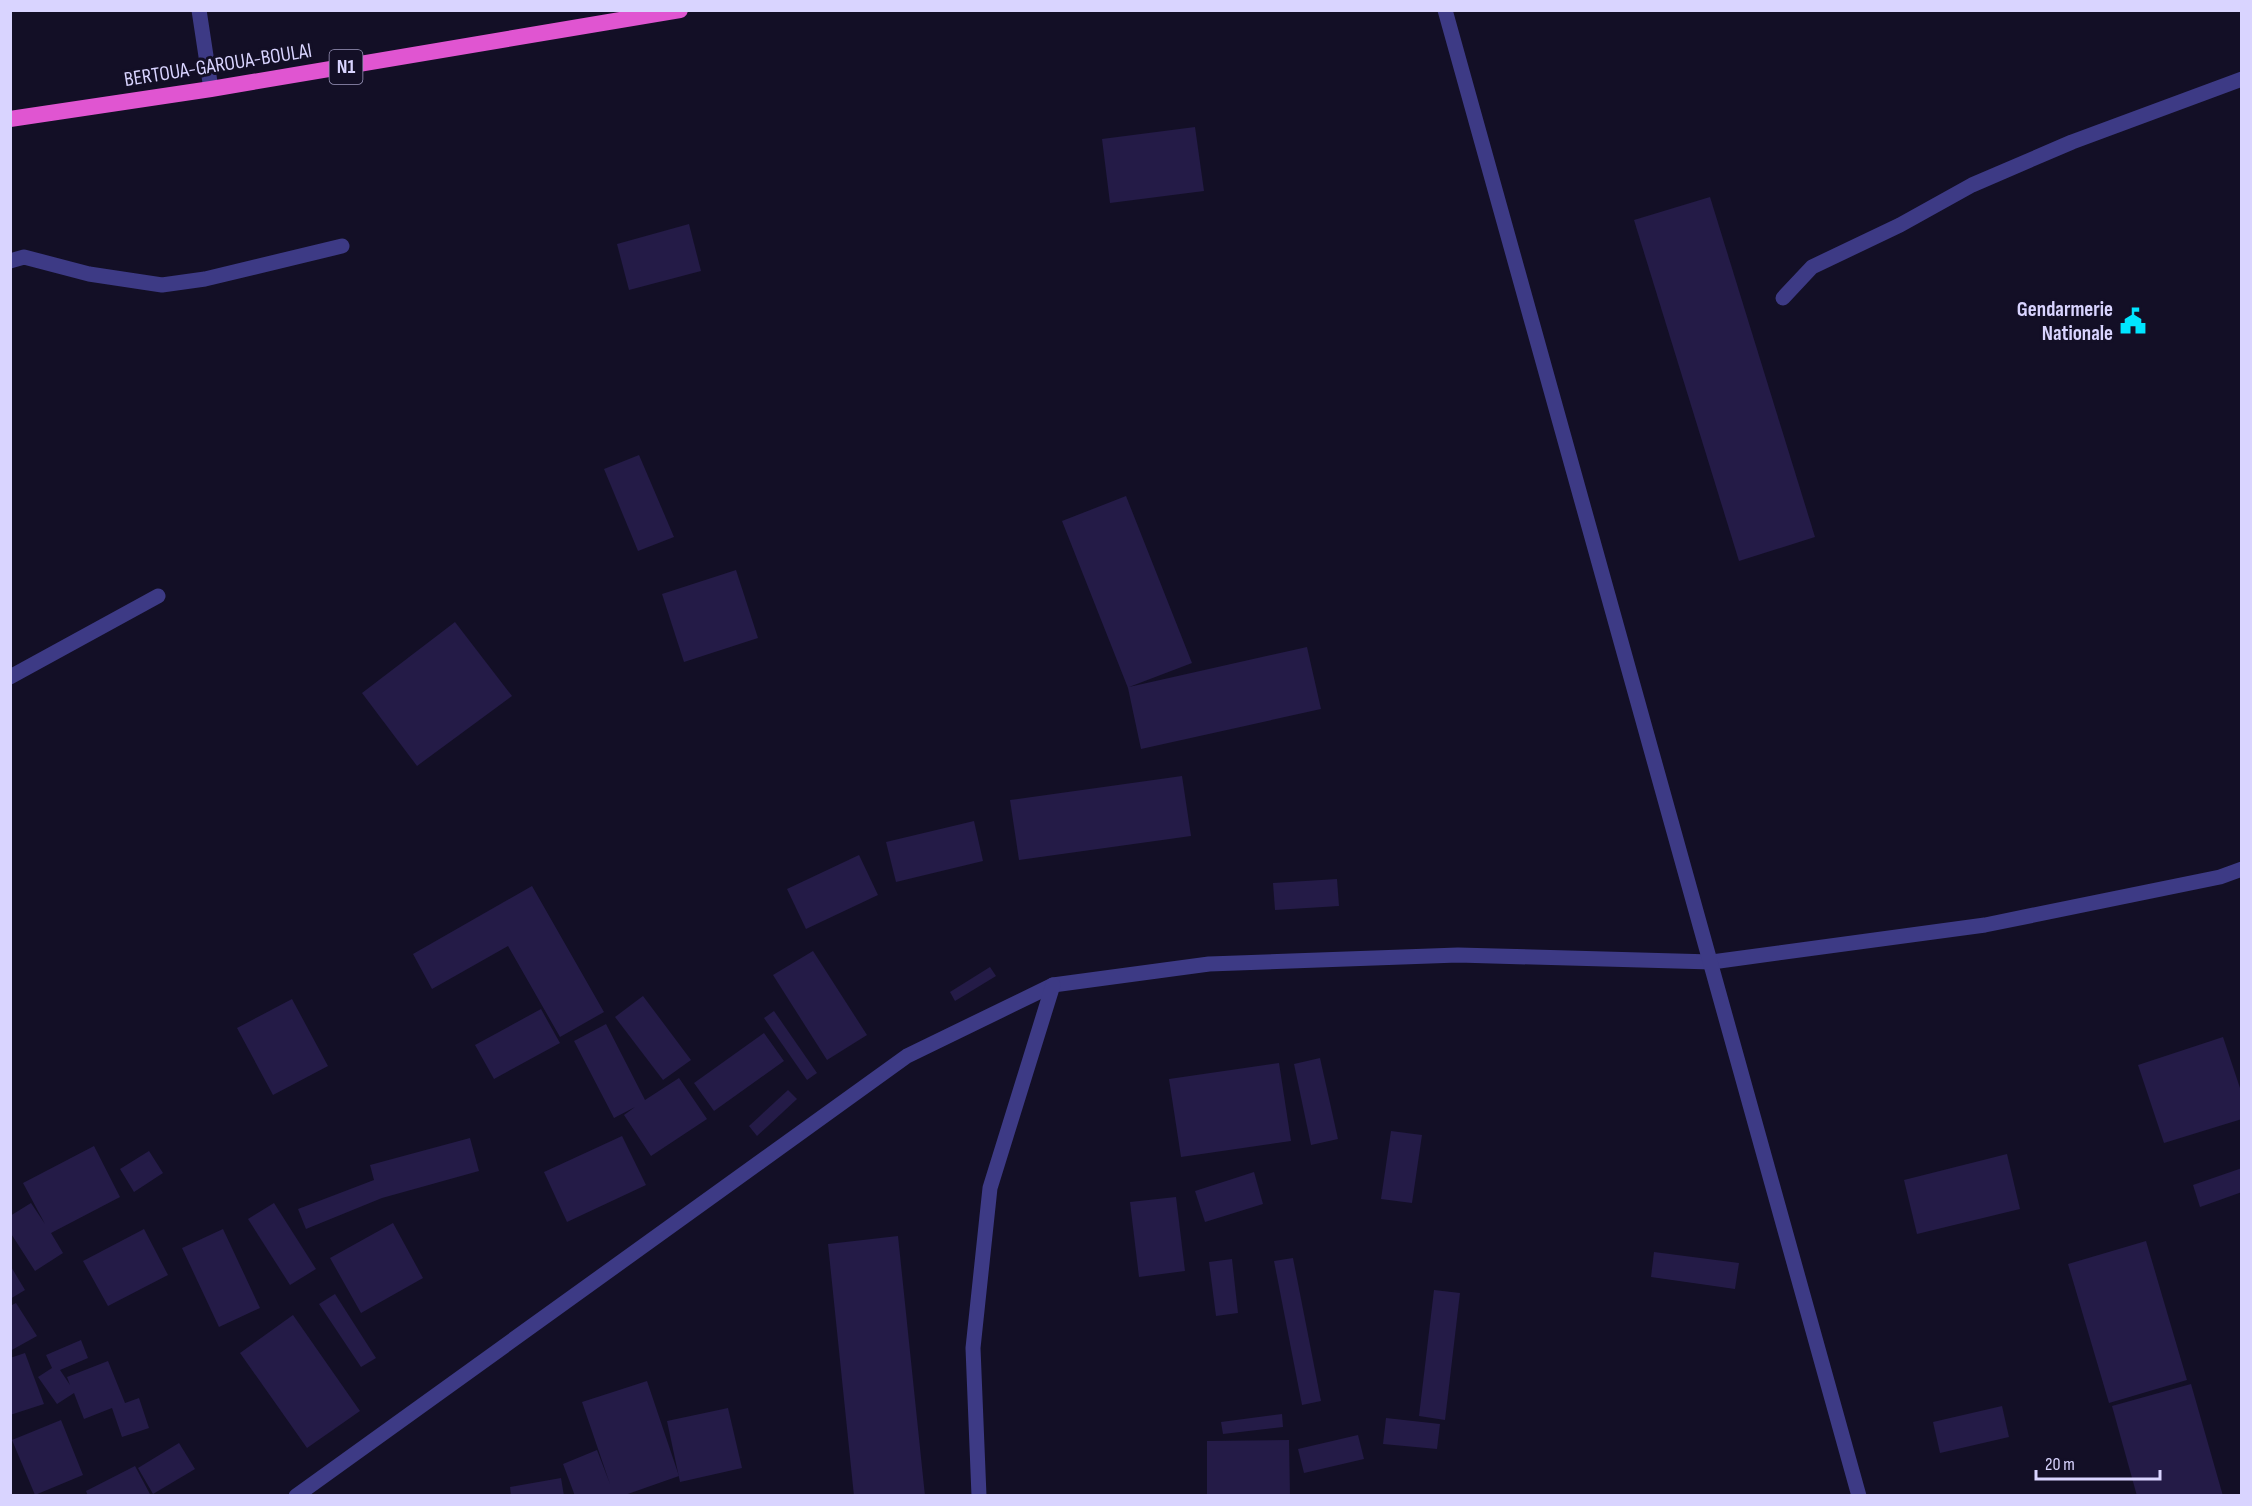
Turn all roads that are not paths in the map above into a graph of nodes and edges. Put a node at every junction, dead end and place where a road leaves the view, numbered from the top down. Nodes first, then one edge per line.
1 (199, 10) edge
2 (680, 10) edge
3 (1445, 10) edge
4 (2241, 79) edge
5 (211, 90) junction
6 (10, 119) edge
7 (342, 246) dead end
8 (10, 261) edge
9 (1783, 298) dead end
10 (158, 596) dead end
11 (10, 677) edge
12 (2241, 869) edge
13 (1712, 962) junction
14 (1053, 985) junction
15 (296, 1496) edge
16 (979, 1496) edge
17 (1859, 1496) edge

1 - 5 street
2 - 5 highway, BERTOUA-GAROUA-BOULAI / N1
3 - 13 street
4 - 9 street
5 - 6 highway, BERTOUA-GAROUA-BOULAI / N1
7 - 8 street
10 - 11 street
12 - 13 street
13 - 14 street
13 - 17 street
14 - 15 street
14 - 16 street

